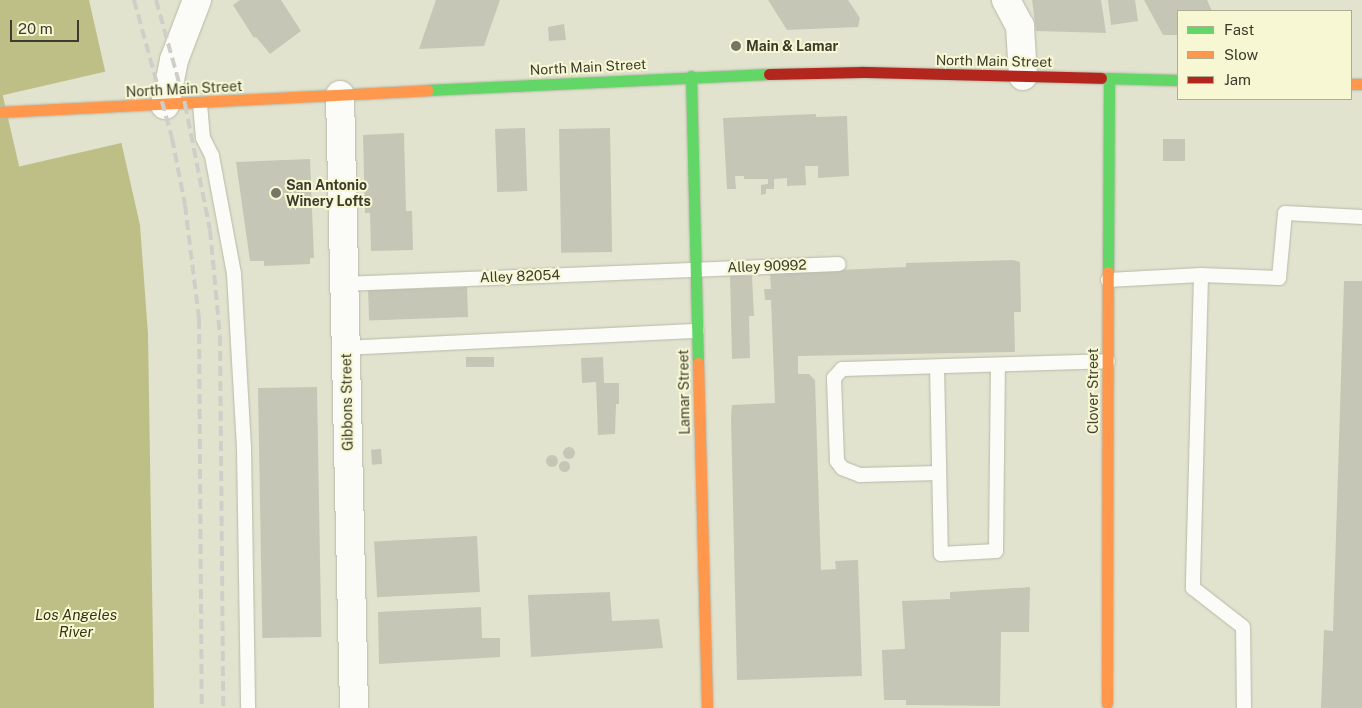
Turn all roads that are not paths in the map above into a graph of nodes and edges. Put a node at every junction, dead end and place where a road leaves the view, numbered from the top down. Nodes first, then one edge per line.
1 (197, 0) edge
2 (1006, 0) edge
3 (691, 76) junction
4 (1023, 76) junction
5 (1109, 79) junction
6 (1177, 80) edge
7 (340, 95) junction
8 (200, 104) junction
9 (157, 106) junction
10 (0, 112) edge
11 (1362, 217) edge
12 (839, 264) dead end
13 (696, 268) junction
14 (1201, 275) junction
15 (1108, 280) junction
16 (344, 284) junction
17 (697, 331) junction
18 (346, 348) junction
19 (1108, 362) junction
20 (998, 364) junction
21 (937, 367) junction
22 (939, 473) junction
23 (1103, 706) edge
24 (248, 708) edge
25 (354, 708) edge
26 (707, 708) edge
27 (1244, 708) edge

1 - 9 street
2 - 4 street
3 - 4 street, North Main Street
3 - 7 street, North Main Street
3 - 13 street, Lamar Street
4 - 5 street, North Main Street
5 - 6 street, North Main Street
5 - 15 street, Clover Street
7 - 8 street, North Main Street
7 - 16 street, Gibbons Street
8 - 9 street, North Main Street
8 - 24 lane
9 - 10 street, North Main Street
11 - 14 lane
12 - 13 lane, Alley 90992
13 - 16 lane, Alley 82054
13 - 17 street, Lamar Street
14 - 15 lane
14 - 27 lane
15 - 19 street, Clover Street
16 - 18 street, Gibbons Street
17 - 18 lane
17 - 26 street, Lamar Street
18 - 25 street, Gibbons Street
19 - 20 lane
19 - 23 street, Clover Street
20 - 21 lane
20 - 22 lane
21 - 22 lane
21 - 22 lane

